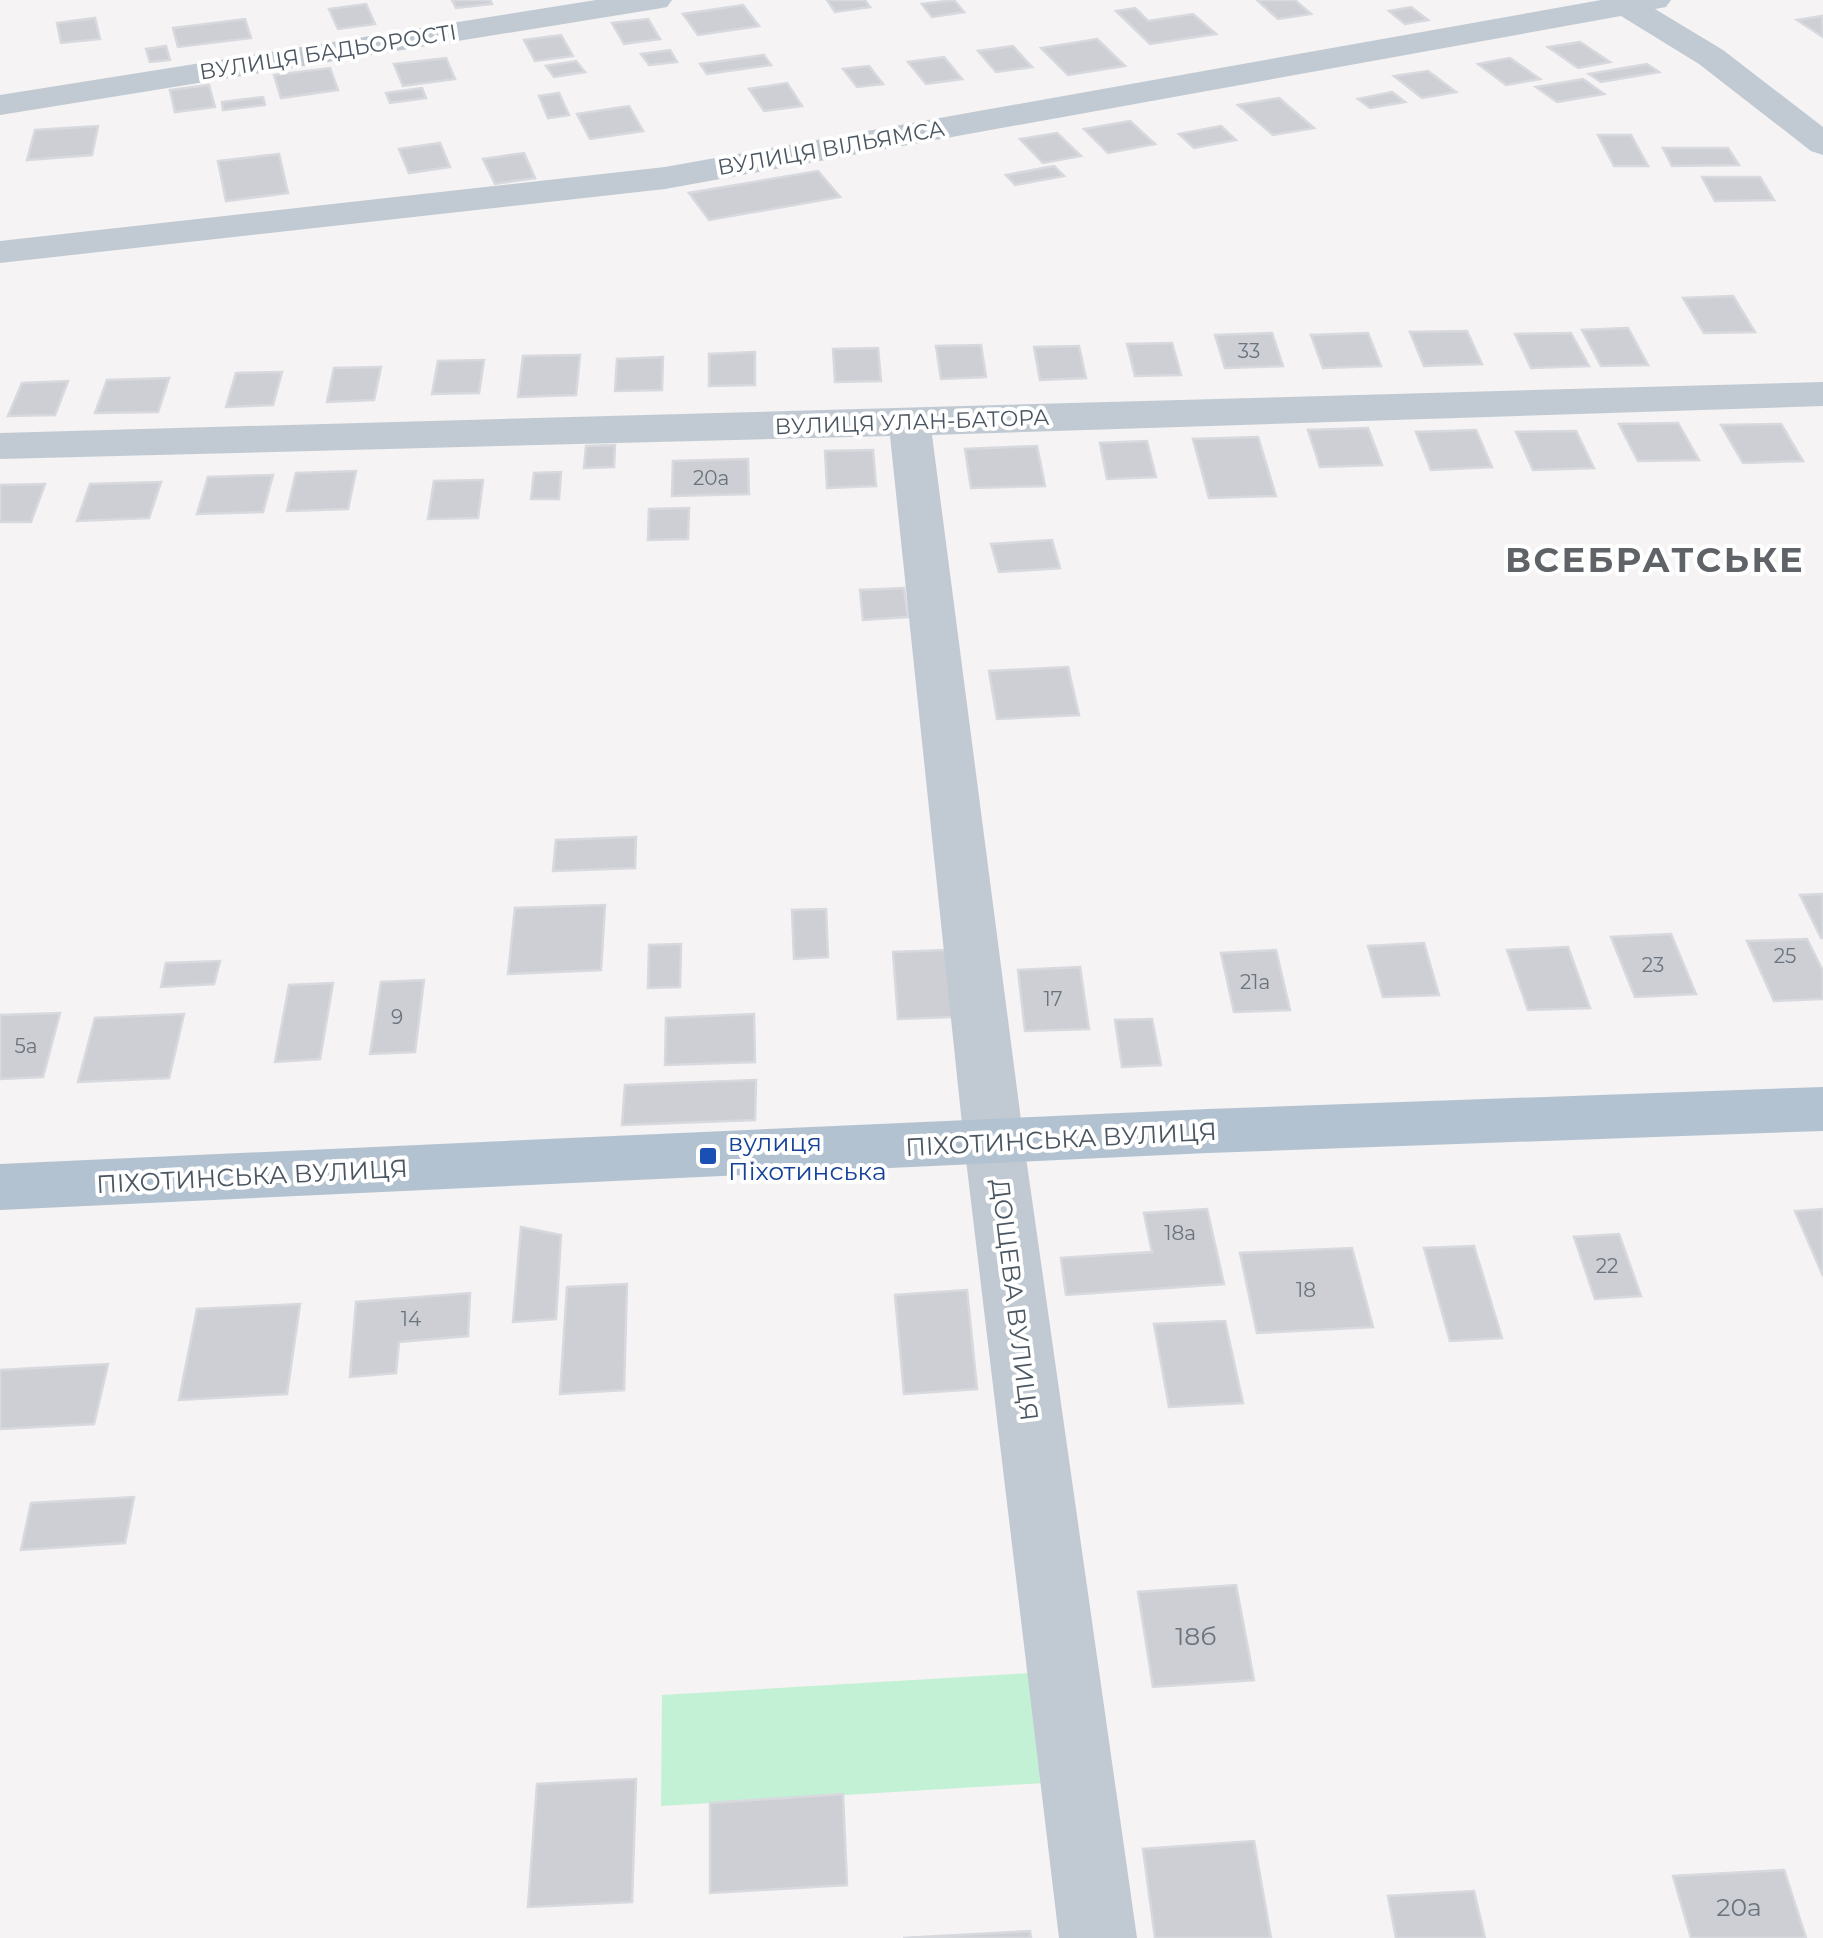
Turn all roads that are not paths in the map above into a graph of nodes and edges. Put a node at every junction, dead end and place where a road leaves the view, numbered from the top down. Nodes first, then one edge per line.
1 (656, 0) edge
2 (1632, 2) edge
3 (0, 104) edge
4 (1823, 144) edge
5 (0, 252) edge
6 (1816, 405) edge
7 (910, 423) junction
8 (0, 446) edge
9 (1823, 1109) edge
10 (994, 1143) junction
11 (0, 1187) edge
12 (1098, 1938) edge

1 - 3 street, ВУЛИЦЯ БАДЬОРОСТІ
2 - 4 street
2 - 5 street, ВУЛИЦЯ ВІЛЬЯМСА
6 - 7 street, ВУЛИЦЯ УЛАН-БАТОРА
7 - 8 street, ВУЛИЦЯ УЛАН-БАТОРА
7 - 10 street, ДОЩЕВА ВУЛИЦЯ
9 - 10 main road, ПІХОТИНСЬКА ВУЛИЦЯ
10 - 11 main road, ПІХОТИНСЬКА ВУЛИЦЯ
10 - 12 street, ДОЩЕВА ВУЛИЦЯ

